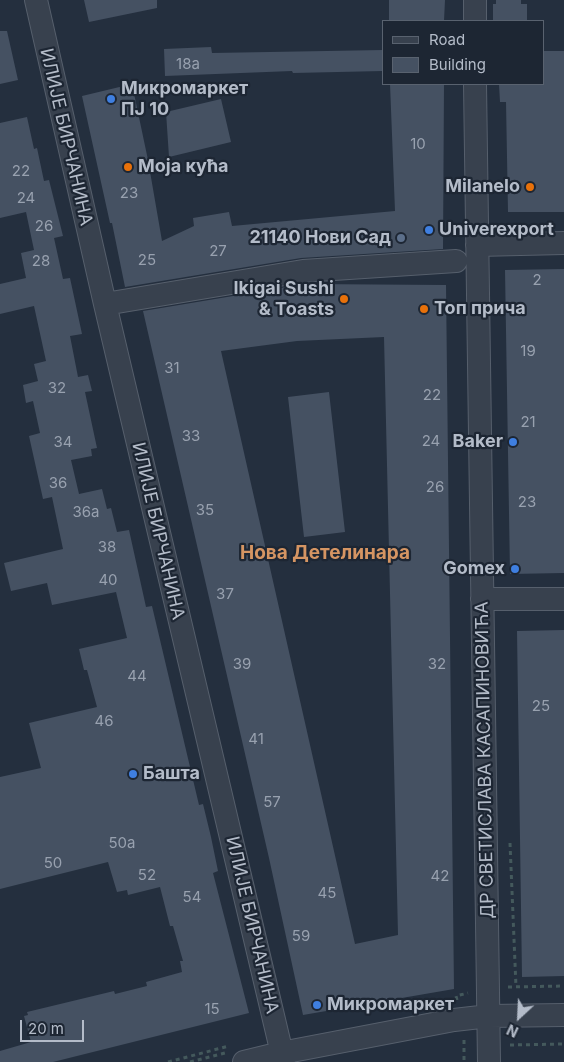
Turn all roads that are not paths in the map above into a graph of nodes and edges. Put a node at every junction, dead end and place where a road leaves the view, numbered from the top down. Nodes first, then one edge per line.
1 (36, 0) edge
2 (475, 0) edge
3 (475, 20) edge
4 (476, 85) edge
5 (564, 243) edge
6 (477, 244) junction
7 (456, 261) dead end
8 (105, 304) junction
9 (482, 599) junction
10 (564, 599) edge
11 (564, 1015) edge
12 (489, 1016) junction
13 (238, 1054) edge
14 (283, 1058) edge
15 (488, 1062) edge

1 - 8 street, ИЛИЈЕ БИРЧАНИНА
2 - 3 street
4 - 6 street, ДР СВЕТИСЛАВА КАСАПИНОВИЋА
5 - 6 street
6 - 9 street, ДР СВЕТИСЛАВА КАСАПИНОВИЋА
7 - 8 street
8 - 14 street, ИЛИЈЕ БИРЧАНИНА
9 - 10 street
9 - 12 street, ДР СВЕТИСЛАВА КАСАПИНОВИЋА
11 - 12 street
12 - 14 street
12 - 15 street, ДР СВЕТИСЛАВА КАСАПИНОВИЋА
13 - 14 street

